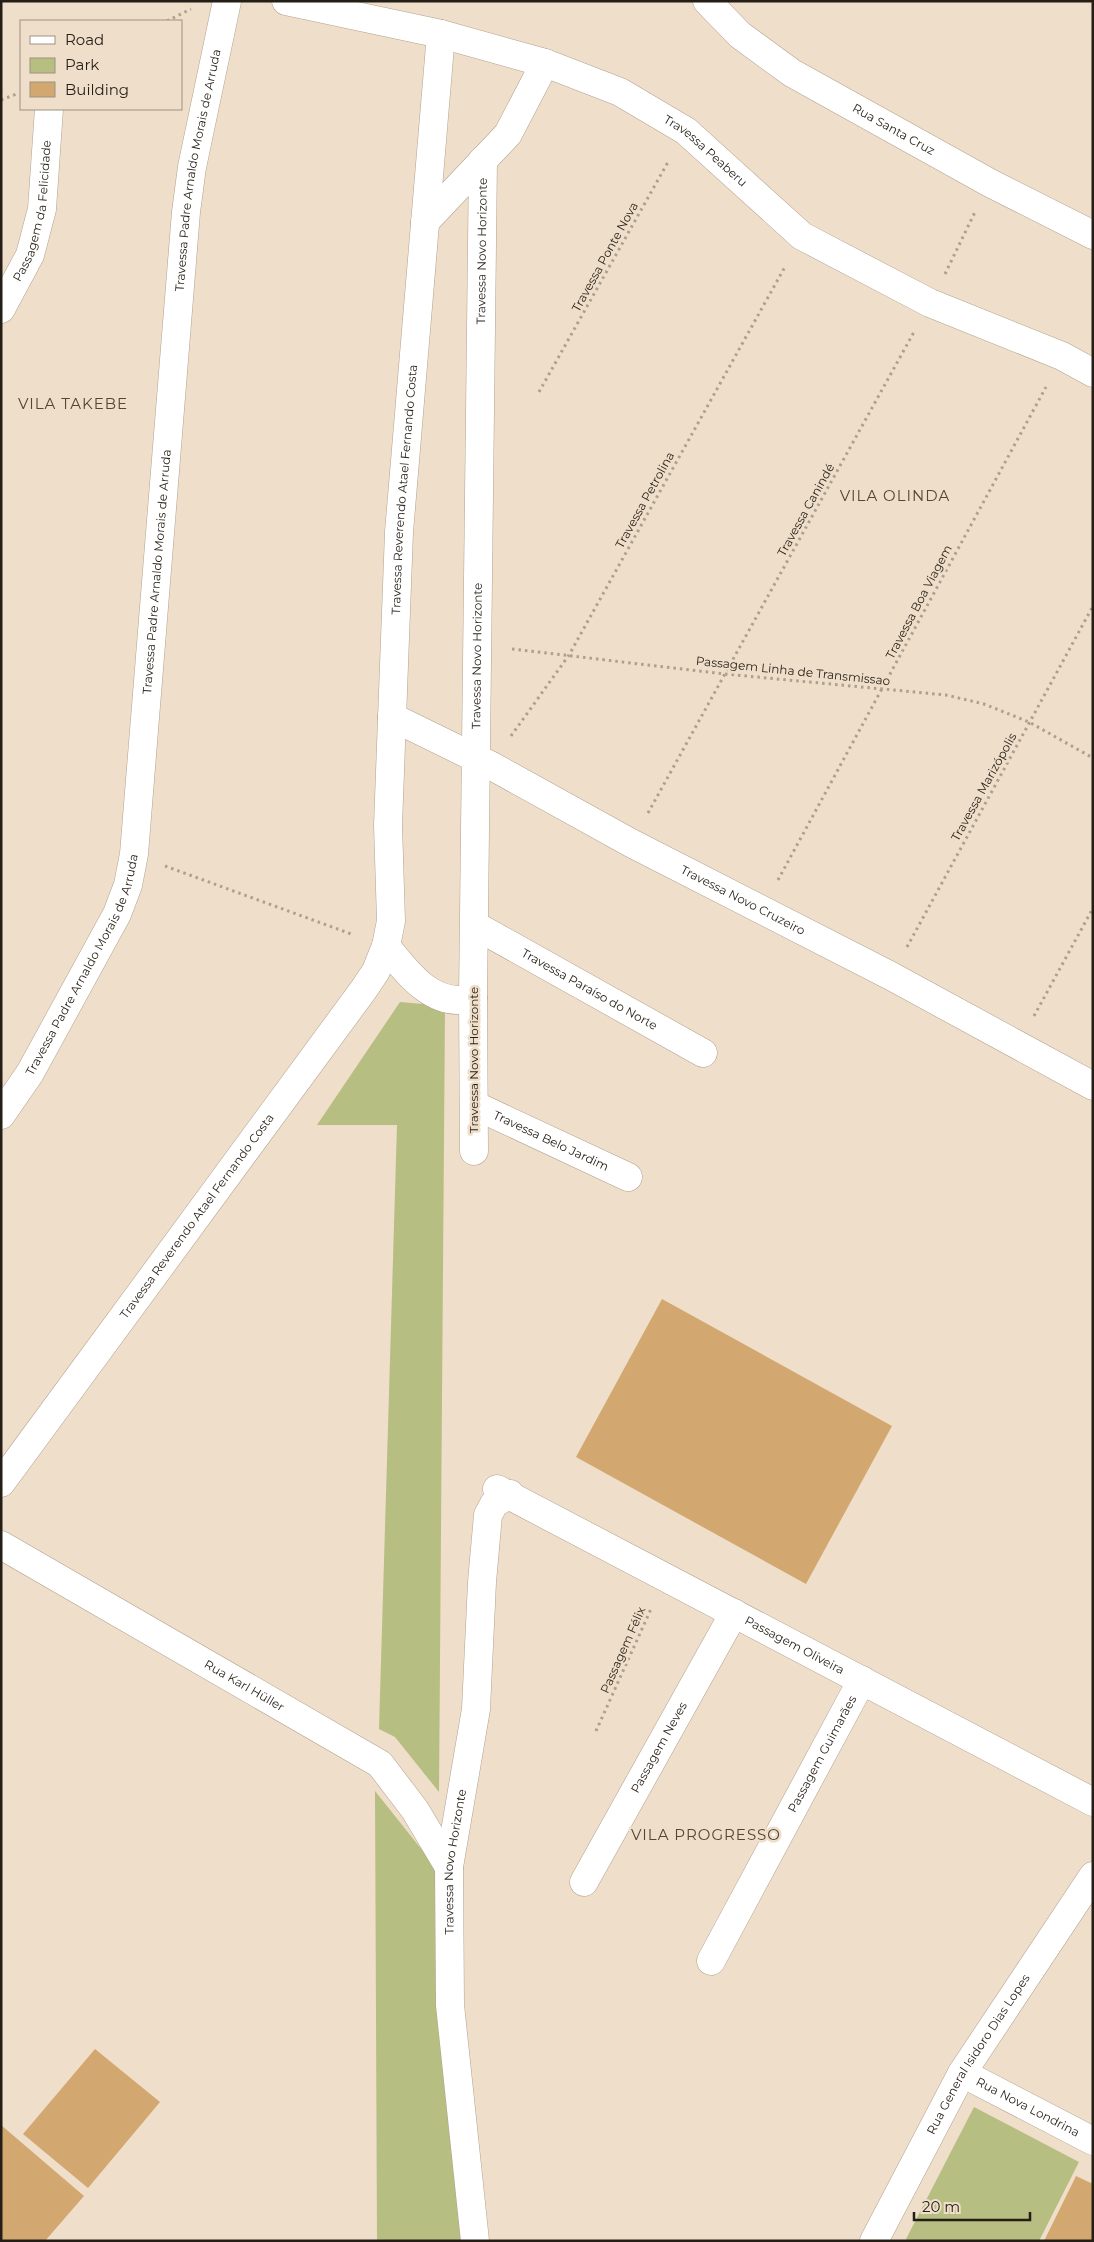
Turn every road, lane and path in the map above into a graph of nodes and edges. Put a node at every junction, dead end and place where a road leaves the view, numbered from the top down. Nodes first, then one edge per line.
1 (227, 1) edge
2 (286, 1) edge
3 (708, 1) edge
4 (199, 5) dead end
5 (169, 20) edge
6 (441, 34) junction
7 (544, 63) junction
8 (20, 92) edge
9 (1, 100) edge
10 (49, 110) edge
11 (686, 131) junction
12 (484, 160) junction
13 (990, 183) junction
14 (425, 222) junction
15 (1093, 235) edge
16 (802, 236) junction
17 (930, 303) junction
18 (1, 309) edge
19 (1062, 356) junction
20 (1093, 373) edge
21 (539, 392) dead end
22 (1093, 606) edge
23 (479, 646) junction
24 (569, 655) junction
25 (725, 674) junction
26 (882, 689) junction
27 (392, 716) junction
28 (1029, 722) junction
29 (1093, 758) edge
30 (484, 762) junction
31 (631, 844) junction
32 (134, 854) junction
33 (1093, 908) edge
34 (762, 909) junction
35 (476, 926) junction
36 (386, 946) junction
37 (891, 976) junction
38 (473, 998) junction
39 (1018, 1045) junction
40 (703, 1052) dead end
41 (1093, 1086) edge
42 (474, 1105) junction
43 (1, 1114) edge
44 (474, 1151) dead end
45 (628, 1177) dead end
46 (1, 1483) edge
47 (503, 1492) joint
48 (1, 1545) edge
49 (666, 1576) junction
50 (734, 1612) junction
51 (862, 1680) junction
52 (596, 1731) dead end
53 (1093, 1802) edge
54 (449, 1867) junction
55 (1093, 1876) edge
56 (584, 1882) dead end
57 (711, 1961) dead end
58 (962, 2073) junction
59 (1093, 2141) edge
60 (475, 2241) edge
61 (874, 2241) edge

1 - 32 street, Travessa Padre Arnaldo Morais de Arruda
2 - 6 street, Travessa Peaberu
3 - 13 street, Rua Santa Cruz
4 - 5 path
6 - 7 street, Travessa Peaberu
6 - 14 street, Travessa Reverendo Atael Fernando Costa
7 - 11 street, Travessa Peaberu
7 - 12 street
8 - 9 path
10 - 18 street, Passagem da Felicidade
11 - 16 street, Travessa Peaberu
11 - 21 path, Travessa Ponte Nova
12 - 14 street
12 - 23 street, Travessa Novo Horizonte
13 - 15 street, Rua Santa Cruz
13 - 17 path, Travessa Canindé
14 - 27 street, Travessa Reverendo Atael Fernando Costa
16 - 17 street, Travessa Peaberu
16 - 24 path, Travessa Petrolina
17 - 19 street, Travessa Peaberu
17 - 25 path, Travessa Canindé
19 - 20 street, Travessa Peaberu
19 - 26 path, Travessa Boa Viagem
22 - 28 path, Travessa Marizópolis
23 - 24 path, Passagem Linha de Transmissao
23 - 30 street, Travessa Novo Horizonte
24 - 25 path, Passagem Linha de Transmissao
24 - 30 path, Travessa Petrolina
25 - 26 path, Passagem Linha de Transmissao
25 - 31 path, Travessa Canindé
26 - 28 path, Passagem Linha de Transmissao
26 - 34 path, Travessa Boa Viagem
27 - 30 street, Travessa Novo Cruzeiro
27 - 36 street, Travessa Reverendo Atael Fernando Costa
28 - 29 path, Passagem Linha de Transmissao
28 - 37 path, Travessa Marizópolis
30 - 31 street, Travessa Novo Cruzeiro
30 - 35 street, Travessa Novo Horizonte
31 - 34 street, Travessa Novo Cruzeiro
32 - 36 path
32 - 43 street, Travessa Padre Arnaldo Morais de Arruda
33 - 39 path
34 - 37 street, Travessa Novo Cruzeiro
35 - 38 street, Travessa Novo Horizonte
35 - 40 street, Travessa Paraíso do Norte
36 - 38 street
36 - 46 street, Travessa Reverendo Atael Fernando Costa
37 - 39 street, Travessa Novo Cruzeiro
38 - 42 street, Travessa Novo Horizonte
39 - 41 street, Travessa Novo Cruzeiro
42 - 44 street, Travessa Novo Horizonte
42 - 45 street, Travessa Belo Jardim
47 - 49 street, Passagem Oliveira
47 - 54 street, Travessa Novo Horizonte
48 - 54 street, Rua Karl Hüller
49 - 50 street, Passagem Oliveira
49 - 52 path, Passagem Félix
50 - 51 street, Passagem Oliveira
50 - 56 street, Passagem Neves
51 - 53 street, Passagem Oliveira
51 - 57 street, Passagem Guimarães
54 - 60 street, Travessa Novo Horizonte
55 - 58 street, Rua General Isidoro Dias Lopes
58 - 59 street, Rua Nova Londrina
58 - 61 street, Rua General Isidoro Dias Lopes

